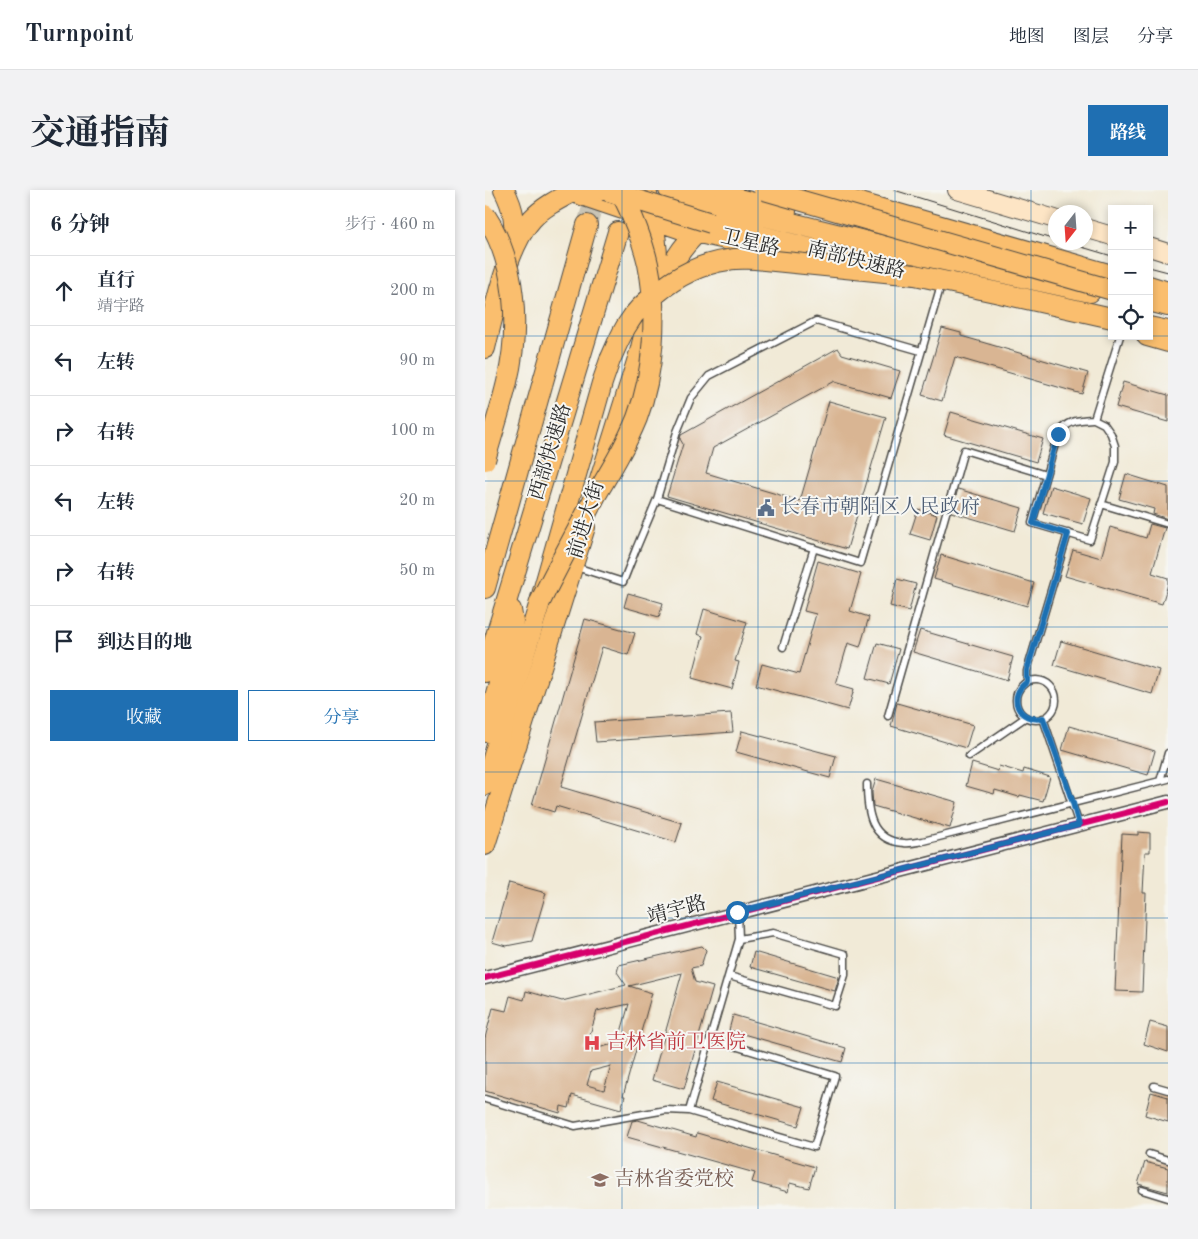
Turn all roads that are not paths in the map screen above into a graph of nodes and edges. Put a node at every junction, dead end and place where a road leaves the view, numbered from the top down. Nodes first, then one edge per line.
1 (505, 190) edge
2 (605, 190) edge
3 (620, 190) edge
4 (646, 190) edge
5 (669, 190) edge
6 (703, 190) edge
7 (764, 190) edge
8 (815, 190) edge
9 (957, 190) edge
10 (572, 191) edge
11 (975, 193) edge
12 (485, 215) edge
13 (1048, 218) edge
14 (652, 219) junction
15 (587, 225) tunnel mouth
16 (1093, 230) edge
17 (618, 232) dead end
18 (698, 232) junction
19 (1108, 235) edge
20 (1153, 248) edge
21 (514, 249) junction
22 (1168, 253) edge
23 (1108, 274) edge
24 (915, 275) junction
25 (1108, 284) edge
26 (1153, 287) edge
27 (940, 288) junction
28 (1108, 289) edge
29 (1168, 292) edge
30 (1108, 296) edge
31 (1153, 296) edge
32 (1168, 300) edge
33 (1153, 302) edge
34 (1153, 306) edge
35 (651, 308) junction
36 (1168, 308) edge
37 (1108, 317) edge
38 (1108, 325) edge
39 (1153, 328) edge
40 (1168, 331) edge
41 (1153, 338) edge
42 (1119, 340) edge
43 (1168, 342) edge
44 (485, 348) edge
45 (921, 351) junction
46 (1094, 419) junction
47 (485, 451) edge
48 (485, 460) edge
49 (1046, 475) junction
50 (657, 499) junction
51 (1101, 504) junction
52 (1168, 524) edge
53 (1068, 534) junction
54 (814, 548) junction
55 (573, 566) junction
56 (485, 587) edge
57 (509, 593) junction
58 (540, 602) junction
59 (783, 647) dead end
60 (485, 672) edge
61 (1027, 682) junction
62 (888, 716) dead end
63 (1027, 717) junction
64 (1043, 718) junction
65 (485, 732) edge
66 (1168, 753) edge
67 (969, 756) dead end
68 (1168, 779) edge
69 (1160, 781) junction
70 (867, 784) dead end
71 (485, 785) edge
72 (1168, 802) edge
73 (1073, 803) junction
74 (1079, 825) junction
75 (485, 845) edge
76 (737, 912) junction
77 (739, 939) junction
78 (729, 976) junction
79 (485, 978) edge
80 (711, 1040) junction
81 (1154, 1086) dead end
82 (1168, 1090) edge
83 (485, 1099) edge
84 (689, 1111) junction
85 (1149, 1154) dead end
86 (1168, 1160) edge
87 (1142, 1190) dead end
88 (1168, 1198) edge

1 - 21 main road
2 - 24 main road, 南部快速路, bridge
3 - 58 main road, bridge
4 - 14 main road, 前进大街
5 - 30 main road, 南部快速路
6 - 25 main road, 卫星路
7 - 28 main road, bridge
8 - 23 main road
9 - 11 main road
10 - 14 main road, 卫星路
10 - 21 main road
11 - 13 main road
12 - 48 main road, bridge
14 - 18 main road, 卫星路
14 - 35 main road, 前进大街
15 - 56 main road, 西部快速路
16 - 19 main road
17 - 57 main road, 西部快速路
18 - 27 main road, 卫星路
18 - 35 main road
20 - 22 main road
21 - 44 main road
24 - 37 main road, 南部快速路
24 - 58 main road, bridge
26 - 29 main road
27 - 38 main road, 卫星路
27 - 45 lane
31 - 32 main road
33 - 36 main road
34 - 36 main road
35 - 55 main road, 前进大街
39 - 40 main road
41 - 43 main road
42 - 46 lane
45 - 50 lane
45 - 54 lane
46 - 49 lane
46 - 51 lane
47 - 48 main road, bridge
49 - 53 lane
49 - 62 lane
50 - 54 lane
50 - 55 lane
51 - 52 lane
51 - 53 lane
53 - 61 lane
54 - 59 lane
55 - 75 main road, 前进大街
57 - 60 main road, 西部快速路
57 - 65 main road
58 - 71 main road
61 - 63 lane
61 - 64 lane
63 - 64 lane
63 - 67 lane
64 - 73 lane
66 - 69 lane
68 - 69 lane
69 - 73 lane
70 - 73 lane
72 - 74 street, 靖宇路
73 - 74 lane
74 - 76 street, 靖宇路
76 - 77 lane
76 - 79 street, 靖宇路
77 - 78 lane
77 - 78 lane
78 - 80 lane
80 - 84 lane
80 - 84 lane
81 - 82 lane
83 - 84 lane
85 - 86 lane
87 - 88 lane

